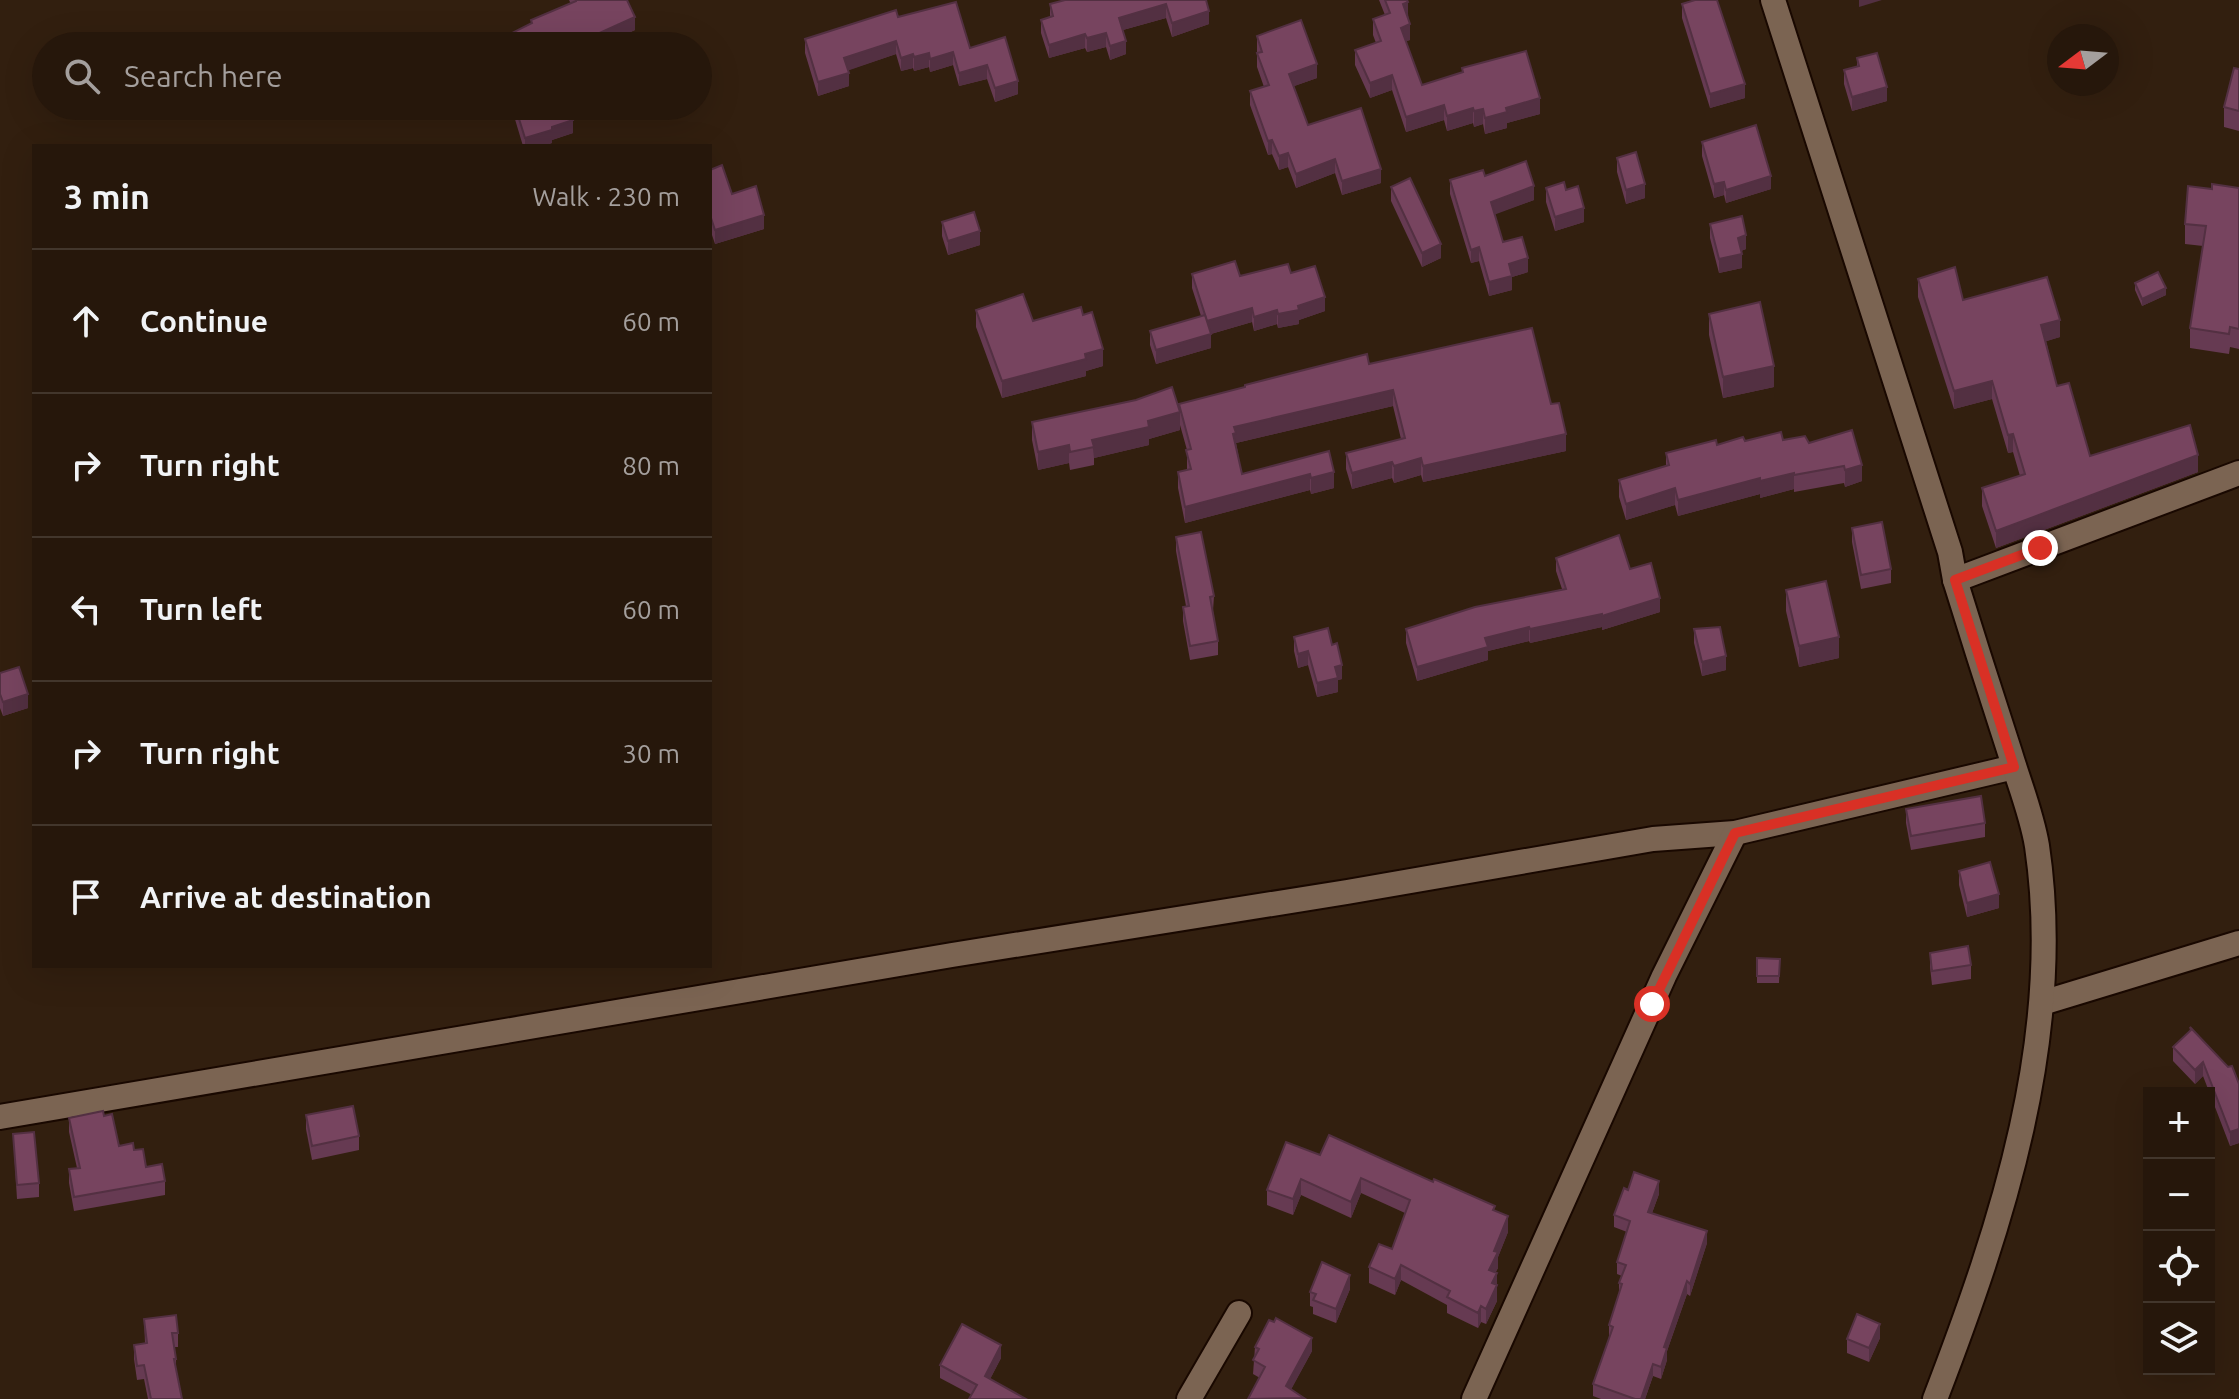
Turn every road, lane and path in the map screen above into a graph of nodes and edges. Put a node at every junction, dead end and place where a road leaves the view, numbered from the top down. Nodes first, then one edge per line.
1 (1773, 0) edge
2 (2239, 473) edge
3 (1955, 580) junction
4 (2014, 767) junction
5 (1735, 833) junction
6 (2239, 943) edge
7 (2042, 1003) junction
8 (0, 1117) edge
9 (1239, 1313) dead end
10 (1189, 1399) edge
11 (1474, 1399) edge
12 (1935, 1399) edge

1 - 3 street
2 - 3 street
3 - 4 street
4 - 5 street
4 - 7 street
5 - 8 street
5 - 11 street
6 - 7 street
7 - 12 street
9 - 10 street

